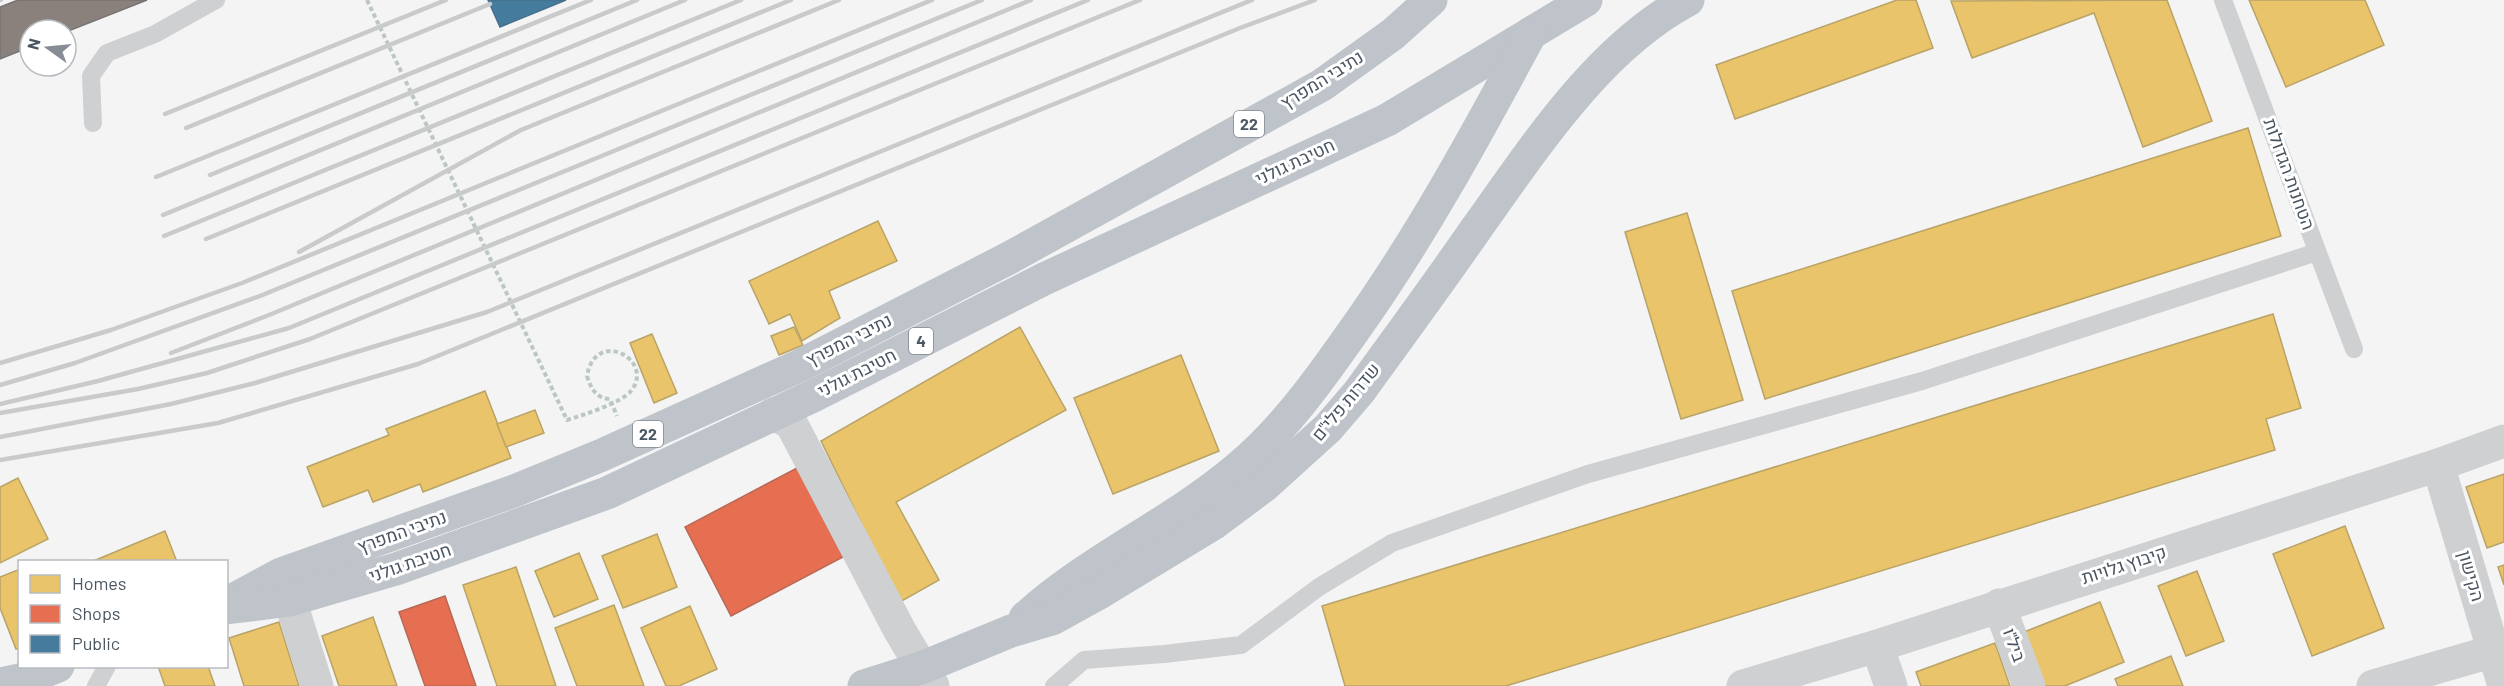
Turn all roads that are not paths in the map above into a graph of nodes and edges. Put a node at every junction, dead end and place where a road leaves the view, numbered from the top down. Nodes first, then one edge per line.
1 (216, 0) edge
2 (1431, 0) edge
3 (1549, 0) edge
4 (1586, 0) edge
5 (1688, 0) edge
6 (2223, 0) edge
7 (93, 123) dead end
8 (2318, 252) junction
9 (2354, 349) dead end
10 (773, 414) junction
11 (2504, 441) edge
12 (2438, 465) junction
13 (290, 600) junction
14 (228, 603) edge
15 (1999, 605) junction
16 (228, 608) edge
17 (1011, 631) junction
18 (1877, 646) junction
19 (2498, 650) edge
20 (53, 668) edge
21 (106, 668) edge
22 (919, 680) edge
23 (0, 684) edge
24 (96, 686) edge
25 (317, 686) edge
26 (864, 686) edge
27 (1054, 686) edge
28 (1743, 686) edge
29 (1891, 686) edge
30 (2028, 686) edge
31 (2373, 686) edge
32 (2504, 686) edge

1 - 7 lane
2 - 14 highway, נתיבי המפרץ / 22
3 - 17 highway
4 - 10 highway, חטיבת גולני / 4
5 - 17 highway, שדרות פלי"ם
6 - 8 lane, הטחנות הגדולות
8 - 9 lane, הטחנות הגדולות
8 - 27 lane
10 - 13 highway, חטיבת גולני / 4
10 - 22 street
11 - 12 street, קיבוץ גלויות
12 - 15 street, קיבוץ גלויות
12 - 19 street, הקישון
13 - 16 highway, חטיבת גולני / 4
13 - 25 street
15 - 18 street, קיבוץ גלויות
15 - 30 street, ביל"ו
17 - 22 highway, שדרות פלי"ם
18 - 28 street, קיבוץ גלויות
18 - 29 street
19 - 31 street
19 - 32 street, הקישון
20 - 23 highway
21 - 24 lane
22 - 26 highway, שדרות פלי"ם

